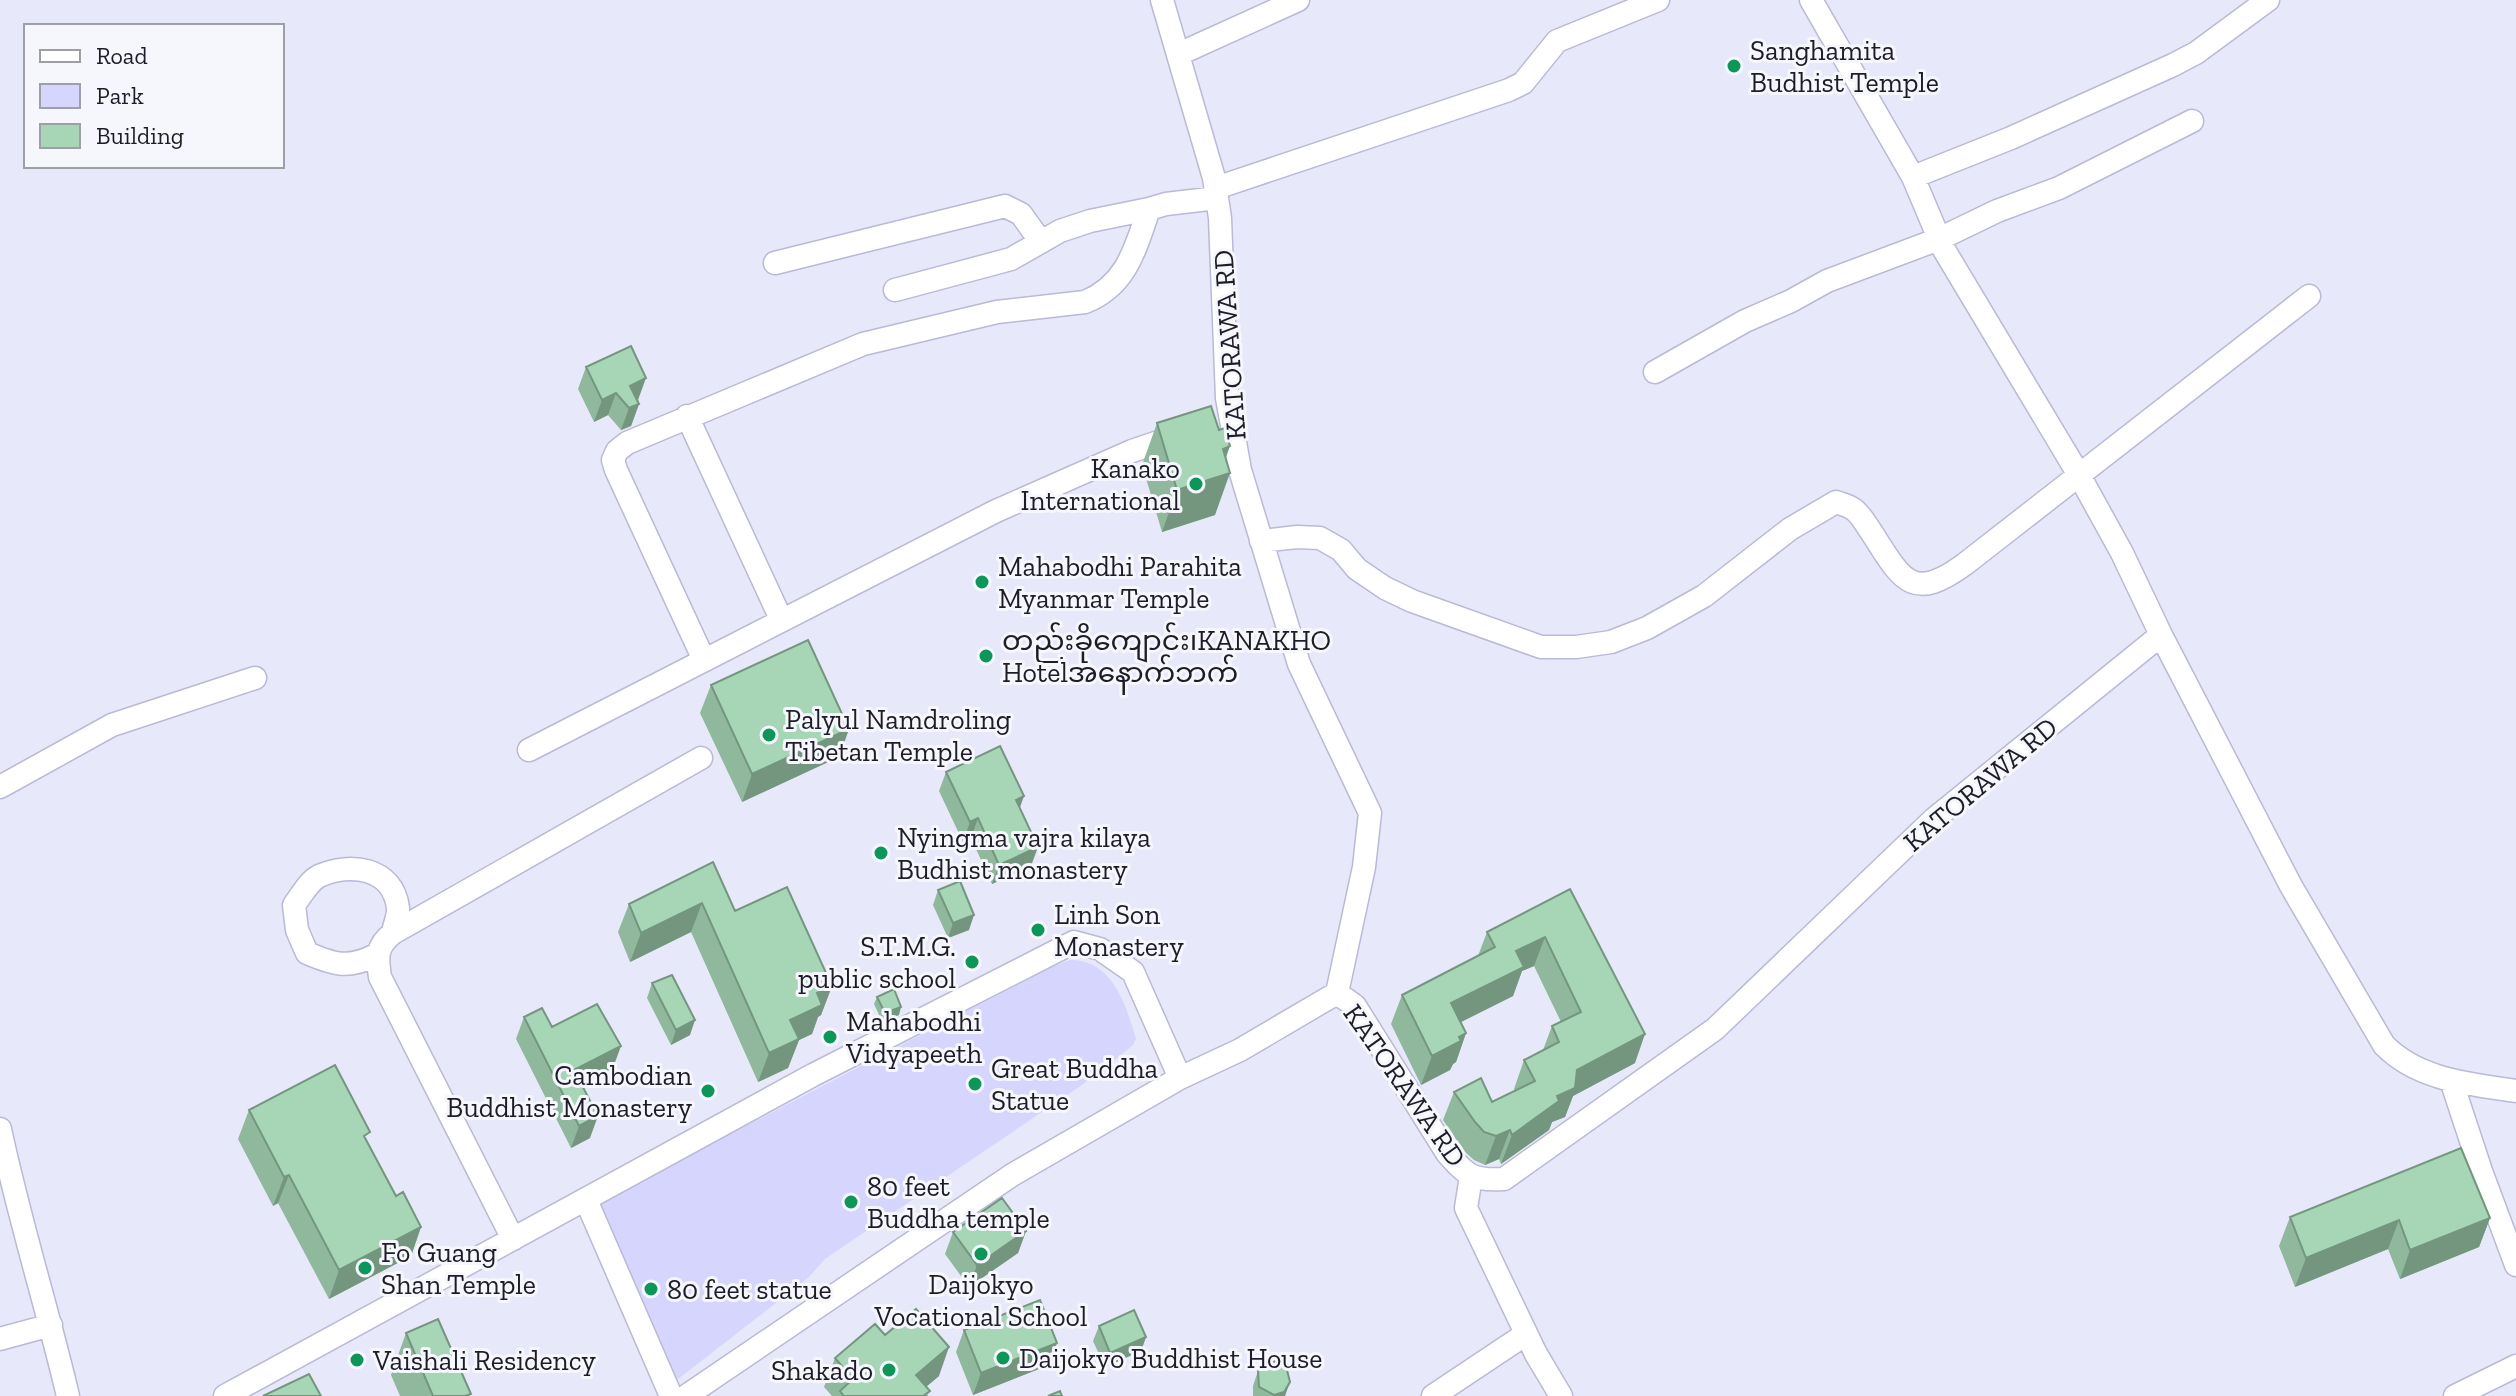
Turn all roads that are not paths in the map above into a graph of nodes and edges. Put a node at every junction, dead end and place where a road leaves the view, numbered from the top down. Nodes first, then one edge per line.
1 (1162, 0) edge
2 (1298, 0) edge
3 (1658, 0) edge
4 (2268, 0) edge
5 (1820, 3) edge
6 (1179, 54) junction
7 (2192, 121) dead end
8 (1913, 177) junction
9 (1216, 193) junction
10 (1149, 209) junction
11 (1939, 239) junction
12 (1041, 242) junction
13 (775, 263) dead end
14 (895, 290) dead end
15 (2309, 296) dead end
16 (1655, 372) dead end
17 (687, 416) junction
18 (1216, 423) junction
19 (2079, 475) junction
20 (1261, 541) junction
21 (781, 619) junction
22 (2161, 635) junction
23 (704, 660) junction
24 (255, 678) dead end
25 (529, 750) dead end
26 (701, 758) dead end
27 (0, 787) edge
28 (393, 933) junction
29 (376, 955) junction
30 (1337, 993) junction
31 (1180, 1078) junction
32 (2451, 1080) junction
33 (2516, 1091) edge
34 (0, 1129) edge
35 (1471, 1176) junction
36 (586, 1200) junction
37 (513, 1239) junction
38 (2516, 1265) edge
39 (51, 1325) junction
40 (1526, 1334) junction
41 (0, 1339) edge
42 (2516, 1366) edge
43 (693, 1394) edge
44 (68, 1396) edge
45 (225, 1396) edge
46 (671, 1396) edge
47 (1433, 1396) edge
48 (1561, 1396) edge
49 (2455, 1396) edge

1 - 6 street, KATORAWA RD
2 - 6 street
3 - 9 street
4 - 8 street
5 - 8 street
6 - 9 street, KATORAWA RD
7 - 11 street
8 - 11 street
9 - 10 street
9 - 18 street, KATORAWA RD
10 - 12 street
10 - 17 street
11 - 16 street
11 - 19 street
12 - 13 street
12 - 14 street
15 - 19 street
17 - 21 street
17 - 23 street
18 - 20 street, KATORAWA RD
18 - 21 street
19 - 20 street
19 - 22 street
20 - 30 street, KATORAWA RD
21 - 23 street
22 - 32 street
22 - 35 street, KATORAWA RD
23 - 25 street
24 - 27 street
26 - 28 street
28 - 29 street
28 - 29 street
29 - 37 street
30 - 31 street
30 - 35 street, KATORAWA RD
31 - 36 street
31 - 43 street
32 - 33 street
32 - 38 street
34 - 39 street
35 - 40 street
36 - 37 street
36 - 46 street
37 - 45 street
39 - 41 street
39 - 44 street
40 - 47 street
40 - 48 street
42 - 49 street

